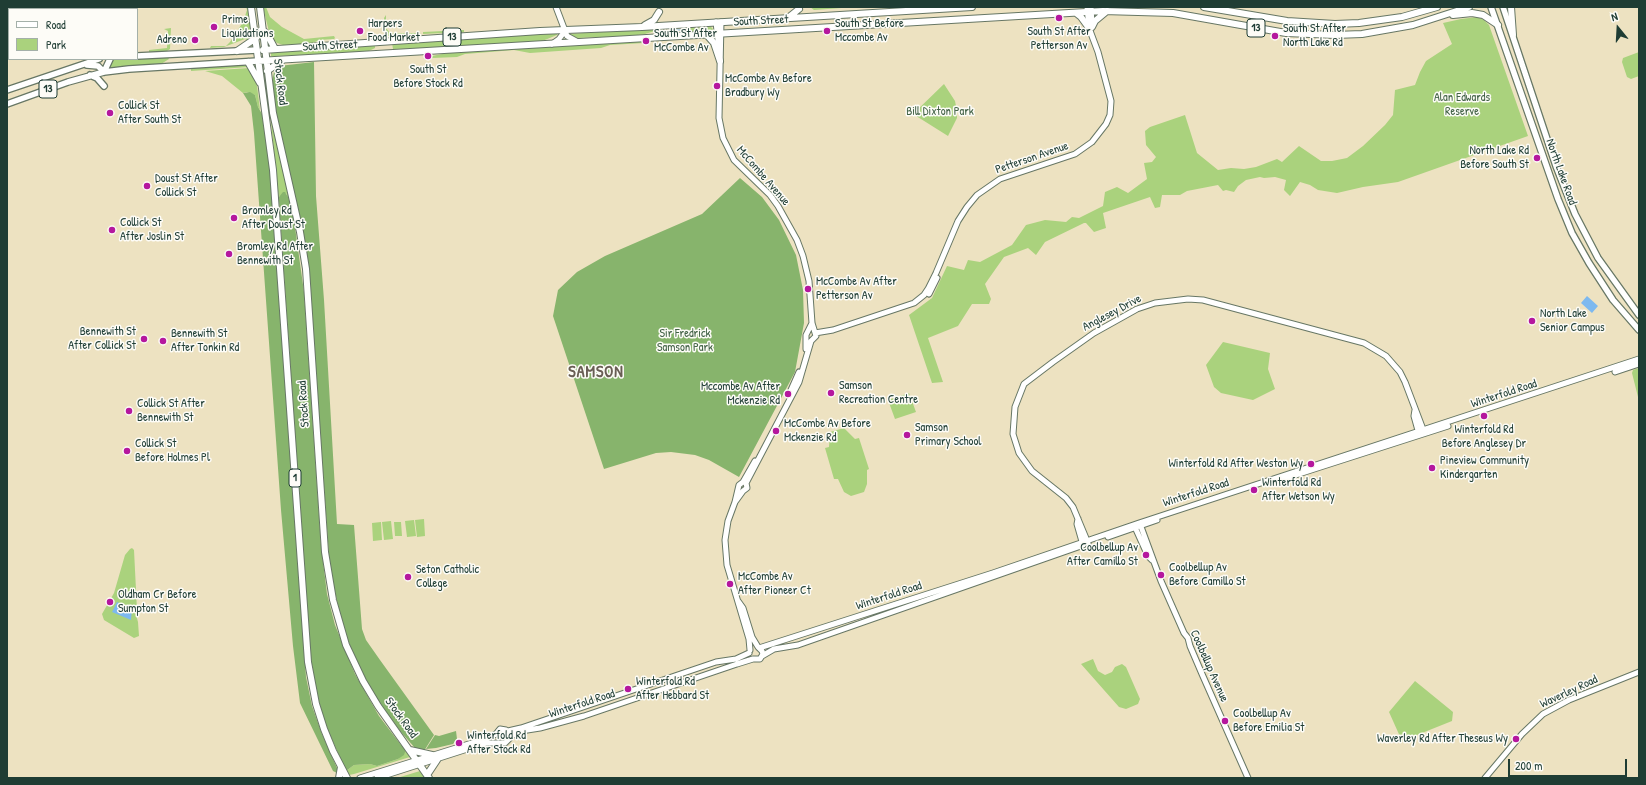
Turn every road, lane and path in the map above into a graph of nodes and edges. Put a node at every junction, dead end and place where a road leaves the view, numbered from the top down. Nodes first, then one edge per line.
1 (252, 7) edge
2 (260, 7) edge
3 (556, 7) edge
4 (972, 7) edge
5 (1204, 7) edge
6 (1437, 7) edge
7 (1469, 7) edge
8 (1491, 7) edge
9 (1503, 7) edge
10 (1511, 7) edge
11 (799, 9) dead end
12 (1089, 9) edge
13 (1106, 11) junction
14 (659, 12) dead end
15 (1076, 13) junction
16 (1442, 16) junction
17 (788, 18) junction
18 (719, 22) junction
19 (1498, 25) junction
20 (642, 27) junction
21 (1091, 27) junction
22 (262, 29) junction
23 (566, 31) junction
24 (719, 34) junction
25 (707, 35) junction
26 (1513, 35) junction
27 (256, 38) junction
28 (580, 43) junction
29 (552, 44) junction
30 (275, 49) junction
31 (257, 50) junction
32 (265, 50) junction
33 (237, 51) junction
34 (138, 56) edge
35 (96, 60) edge
36 (110, 60) edge
37 (283, 60) junction
38 (258, 61) junction
39 (266, 61) junction
40 (720, 61) junction
41 (248, 62) junction
42 (78, 65) junction
43 (267, 71) junction
44 (104, 72) junction
45 (89, 75) junction
46 (261, 84) junction
47 (104, 86) dead end
48 (7, 90) edge
49 (7, 104) edge
50 (936, 273) junction
51 (1639, 314) edge
52 (1639, 330) edge
53 (812, 332) junction
54 (811, 340) junction
55 (1639, 359) edge
56 (1639, 364) edge
57 (1422, 432) junction
58 (1137, 525) junction
59 (1085, 543) junction
60 (738, 601) junction
61 (758, 647) junction
62 (750, 652) junction
63 (762, 656) junction
64 (753, 659) junction
65 (1639, 672) edge
66 (1639, 676) edge
67 (508, 731) junction
68 (496, 734) junction
69 (509, 739) junction
70 (499, 742) junction
71 (410, 750) junction
72 (434, 757) junction
73 (419, 762) junction
74 (341, 767) junction
75 (428, 777) edge
76 (339, 778) edge
77 (347, 778) edge
78 (360, 778) edge
79 (377, 778) edge
80 (1248, 778) edge
81 (1485, 778) edge
82 (1489, 778) edge

1 - 27 highway, Stock Road / 1
2 - 22 highway, Stock Road
3 - 23 street
4 - 17 highway, South Street / 13
5 - 6 highway, 13
7 - 16 highway, South Street / 13
8 - 19 main road, North Lake Road
9 - 26 main road, North Lake Road
10 - 26 highway
11 - 17 highway
12 - 13 highway, South Street / 13
12 - 15 highway, South Street / 13
12 - 21 street, Petterson Avenue
13 - 16 highway, South Street / 13
13 - 21 highway
14 - 20 highway
15 - 21 highway
15 - 24 highway, South Street / 13
16 - 19 highway
17 - 18 highway, South Street / 13
18 - 20 highway, South Street / 13
18 - 24 street, McCombe Avenue
19 - 52 main road, North Lake Road
20 - 23 highway, South Street / 13
21 - 50 street, Petterson Avenue
22 - 30 highway
22 - 32 highway, Stock Road
23 - 28 street
23 - 29 street
23 - 30 highway, South Street / 13
24 - 25 highway, South Street / 13
24 - 40 street, McCombe Avenue
25 - 28 highway, South Street / 13
25 - 40 highway
26 - 51 main road, North Lake Road
27 - 31 highway, Stock Road / 1
27 - 33 highway
28 - 29 highway, South Street / 13
29 - 37 highway, South Street / 13
30 - 32 highway, South Street / 13
31 - 32 highway, South Street / 13
31 - 33 main road, South Street / 13
31 - 38 highway, Stock Road / 1
32 - 39 highway, Stock Road
33 - 34 main road, South Street / 13
35 - 42 main road, 13
36 - 44 main road
37 - 39 highway, South Street / 13
37 - 43 highway
38 - 39 highway, South Street / 13
38 - 41 main road, South Street / 13
38 - 46 highway, Stock Road / 1
39 - 43 highway, Stock Road
40 - 53 street, McCombe Avenue
41 - 44 main road, South Street / 13
41 - 46 highway
42 - 44 main road
42 - 48 main road, 13
43 - 71 highway, Stock Road
44 - 45 main road, South Street / 13
45 - 47 main road
45 - 49 main road, South Street / 13
46 - 74 highway, Stock Road / 1
50 - 53 street, Petterson Avenue
50 - 54 street, Petterson Avenue
53 - 54 street, McCombe Avenue
53 - 54 street, McCombe Avenue
54 - 60 street, McCombe Avenue
55 - 57 street, Winterfold Road
56 - 57 street, Winterfold Road
57 - 58 street, Winterfold Road
57 - 59 street, Anglesey Drive
58 - 59 street, Winterfold Road
58 - 80 street, Coolbellup Avenue
59 - 61 street, Winterfold Road
59 - 63 street, Winterfold Road
60 - 61 street, McCombe Avenue
60 - 62 street, McCombe Avenue
61 - 62 street
61 - 63 street
62 - 64 street
62 - 67 street, Winterfold Road
63 - 64 street
64 - 69 street, Winterfold Road
65 - 81 street, Waverley Road
66 - 82 street, Waverley Road
67 - 68 street
67 - 69 street
68 - 70 street
68 - 72 street
69 - 70 street
70 - 72 street
71 - 72 highway
71 - 73 highway, Stock Road
72 - 73 street
72 - 75 highway
73 - 75 highway, Stock Road
73 - 78 street
73 - 79 street
74 - 76 highway
74 - 77 highway, Stock Road / 1

